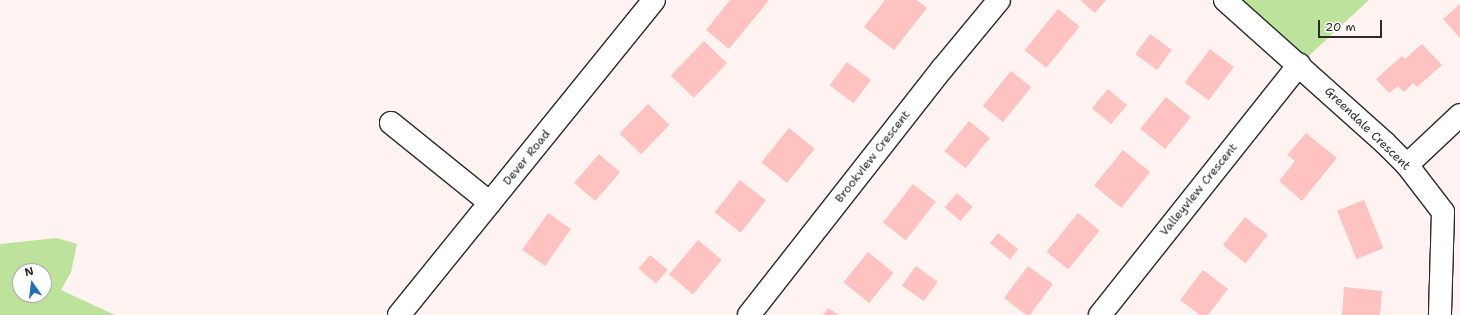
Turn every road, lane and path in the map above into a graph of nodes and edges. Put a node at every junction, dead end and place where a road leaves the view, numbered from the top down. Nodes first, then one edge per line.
1 (654, 0) edge
2 (1000, 0) edge
3 (1226, 0) edge
4 (1299, 65) junction
5 (1460, 115) edge
6 (392, 123) dead end
7 (1407, 165) junction
8 (490, 202) junction
9 (399, 315) edge
10 (749, 315) edge
11 (1100, 315) edge
12 (1440, 315) edge

1 - 8 street, Dever Road
2 - 10 street, Brookview Crescent
3 - 4 street, Greendale Crescent
4 - 7 street, Greendale Crescent
4 - 11 street, Valleyview Crescent
5 - 7 street
6 - 8 street
7 - 12 street, Greendale Crescent
8 - 9 street, Dever Road

